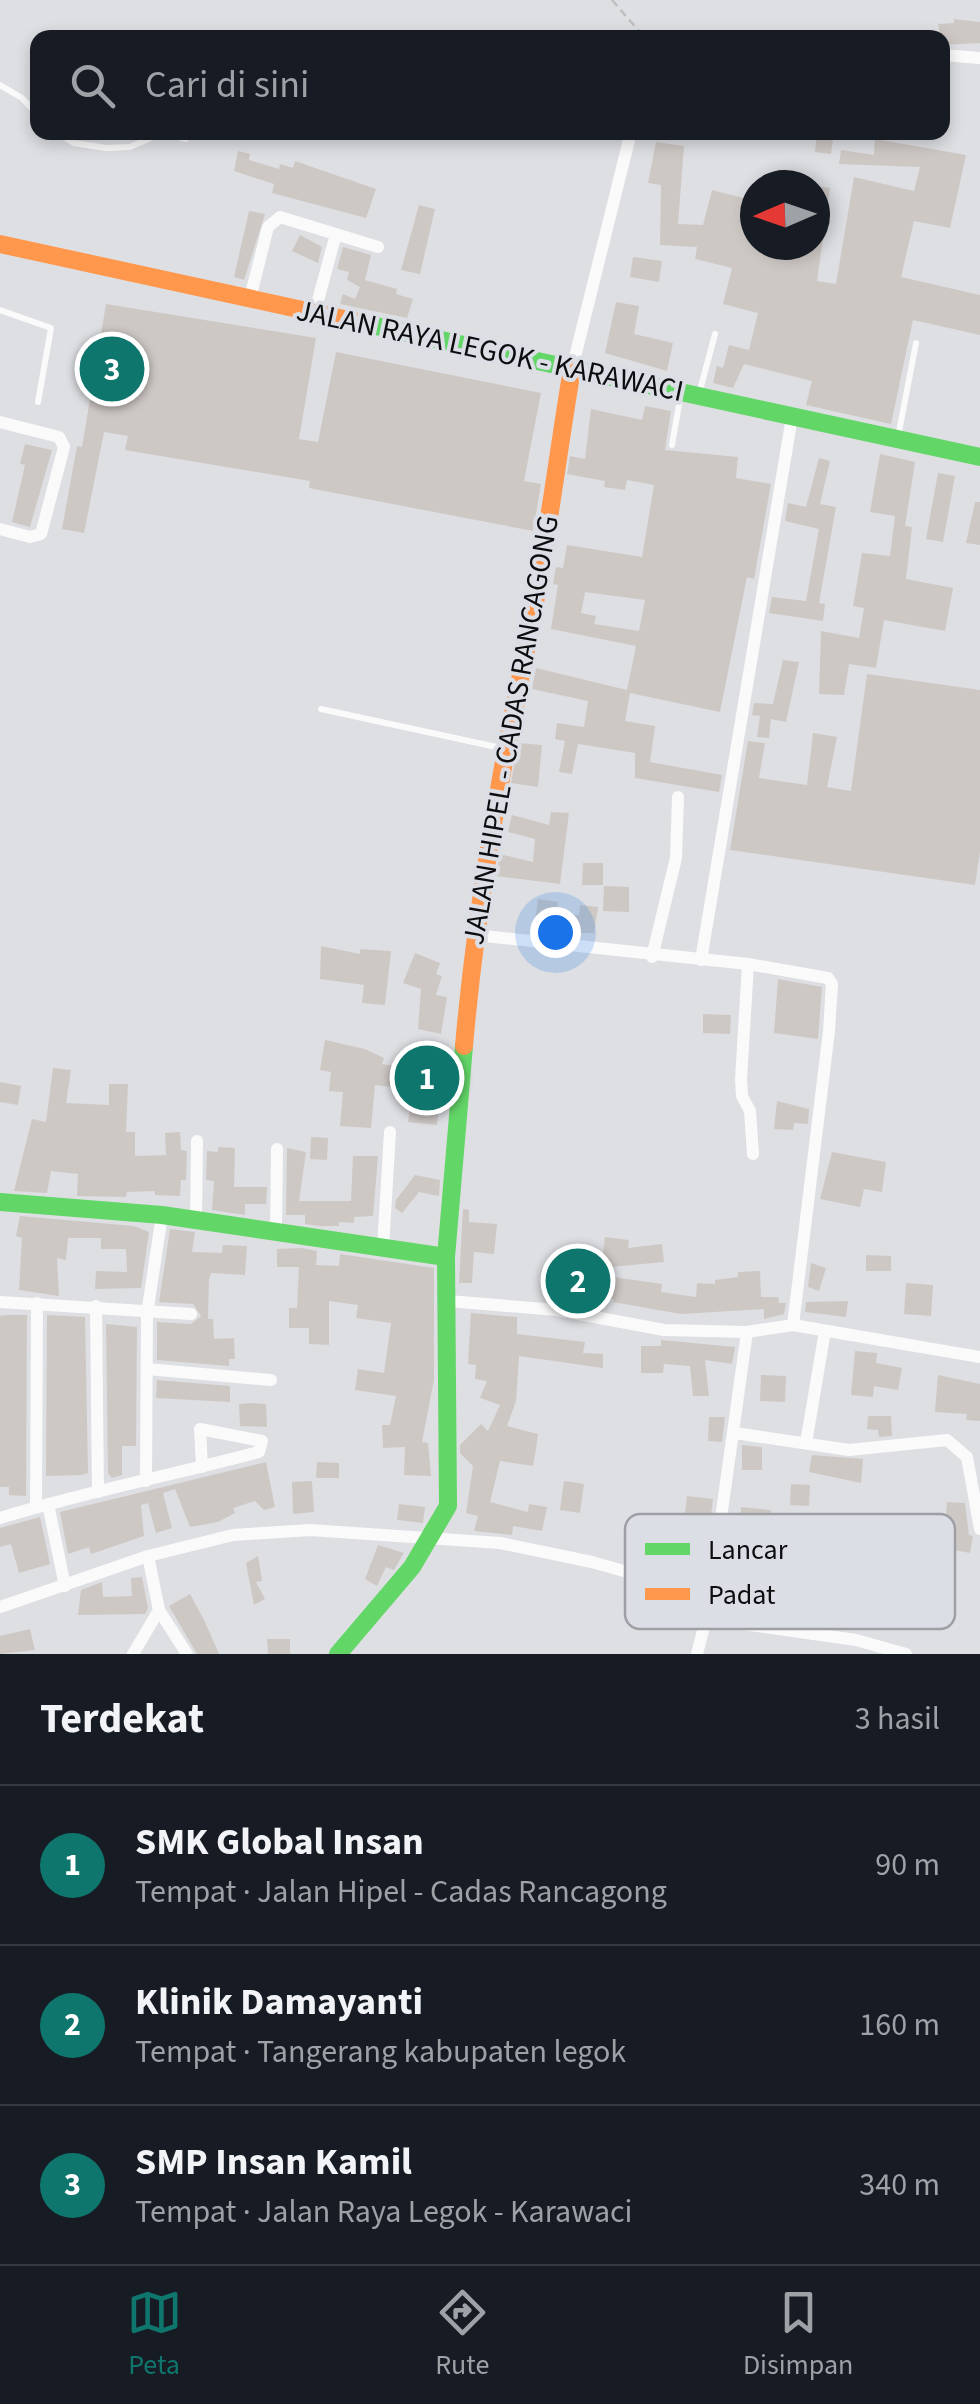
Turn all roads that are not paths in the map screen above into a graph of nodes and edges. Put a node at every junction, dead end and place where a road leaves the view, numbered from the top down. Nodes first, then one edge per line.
1 (950, 56) edge
2 (980, 58) edge
3 (0, 85) edge
4 (30, 106) edge
5 (69, 140) edge
6 (147, 140) edge
7 (629, 140) edge
8 (336, 234) junction
9 (0, 244) edge
10 (378, 246) dead end
11 (250, 298) junction
12 (0, 310) edge
13 (314, 315) junction
14 (714, 334) dead end
15 (916, 343) dead end
16 (572, 369) junction
17 (690, 394) junction
18 (38, 402) dead end
19 (792, 417) junction
20 (0, 422) edge
21 (898, 438) junction
22 (672, 446) dead end
23 (980, 457) edge
24 (0, 529) edge
25 (322, 709) dead end
26 (502, 748) junction
27 (678, 797) dead end
28 (475, 935) junction
29 (652, 957) junction
30 (701, 960) junction
31 (748, 964) junction
32 (390, 1132) dead end
33 (197, 1141) dead end
34 (277, 1149) dead end
35 (753, 1154) dead end
36 (0, 1202) edge
37 (162, 1215) junction
38 (196, 1220) junction
39 (276, 1232) junction
40 (383, 1248) junction
41 (446, 1257) junction
42 (0, 1302) edge
43 (448, 1302) junction
44 (37, 1303) junction
45 (96, 1306) junction
46 (147, 1314) junction
47 (191, 1314) dead end
48 (792, 1325) junction
49 (825, 1331) junction
50 (746, 1332) junction
51 (980, 1357) edge
52 (146, 1369) junction
53 (271, 1380) dead end
54 (735, 1434) junction
55 (806, 1443) junction
56 (202, 1467) junction
57 (146, 1480) junction
58 (98, 1492) junction
59 (42, 1505) junction
60 (723, 1514) edge
61 (0, 1518) edge
62 (980, 1530) edge
63 (432, 1540) junction
64 (148, 1556) junction
65 (625, 1571) edge
66 (66, 1586) junction
67 (0, 1607) edge
68 (159, 1610) junction
69 (703, 1629) edge
70 (777, 1629) edge
71 (813, 1629) edge
72 (812, 1634) junction
73 (133, 1654) edge
74 (187, 1654) edge
75 (338, 1654) edge
76 (696, 1654) edge
77 (906, 1654) edge

1 - 2 street
3 - 4 lane
5 - 6 lane
7 - 16 street
8 - 10 street
8 - 11 street
8 - 13 street
9 - 11 street, JALAN RAYA LEGOK - KARAWACI
11 - 13 street, JALAN RAYA LEGOK - KARAWACI
12 - 18 lane
13 - 16 street, JALAN RAYA LEGOK - KARAWACI
14 - 17 lane
15 - 21 lane
16 - 17 street, JALAN RAYA LEGOK - KARAWACI
16 - 26 street, JALAN HIPEL - CADAS RANCAGONG
17 - 19 street, JALAN RAYA LEGOK - KARAWACI
17 - 22 lane
19 - 21 street, JALAN RAYA LEGOK - KARAWACI
19 - 30 street
20 - 24 street
21 - 23 street, JALAN RAYA LEGOK - KARAWACI
25 - 26 lane
26 - 28 street, JALAN HIPEL - CADAS RANCAGONG
27 - 29 street
28 - 29 street
28 - 41 street, JALAN HIPEL - CADAS RANCAGONG
29 - 30 street
30 - 31 street
31 - 35 street
31 - 48 street
32 - 40 street
33 - 38 street
34 - 39 street
36 - 37 street
37 - 38 street
37 - 46 street
38 - 39 street
39 - 40 street
40 - 41 street
41 - 43 street, JALAN HIPEL - CADAS RANCAGONG
42 - 44 street
43 - 50 street
43 - 63 street, JALAN HIPEL - CADAS RANCAGONG
44 - 45 street
44 - 59 street
45 - 46 street
45 - 58 street
46 - 47 street
46 - 52 street
48 - 49 street
48 - 50 street
49 - 51 street
49 - 55 street
50 - 54 street
52 - 53 street
52 - 57 street
54 - 55 street
54 - 60 street
55 - 62 street
56 - 56 street
56 - 57 street
57 - 58 street
58 - 59 street
59 - 61 street
59 - 66 street
63 - 64 street
63 - 65 street
63 - 75 street, JALAN HIPEL - CADAS RANCAGONG
64 - 66 street
64 - 68 street
66 - 67 street
68 - 73 street
68 - 74 street
69 - 76 street
70 - 72 street
71 - 72 street
72 - 77 street

